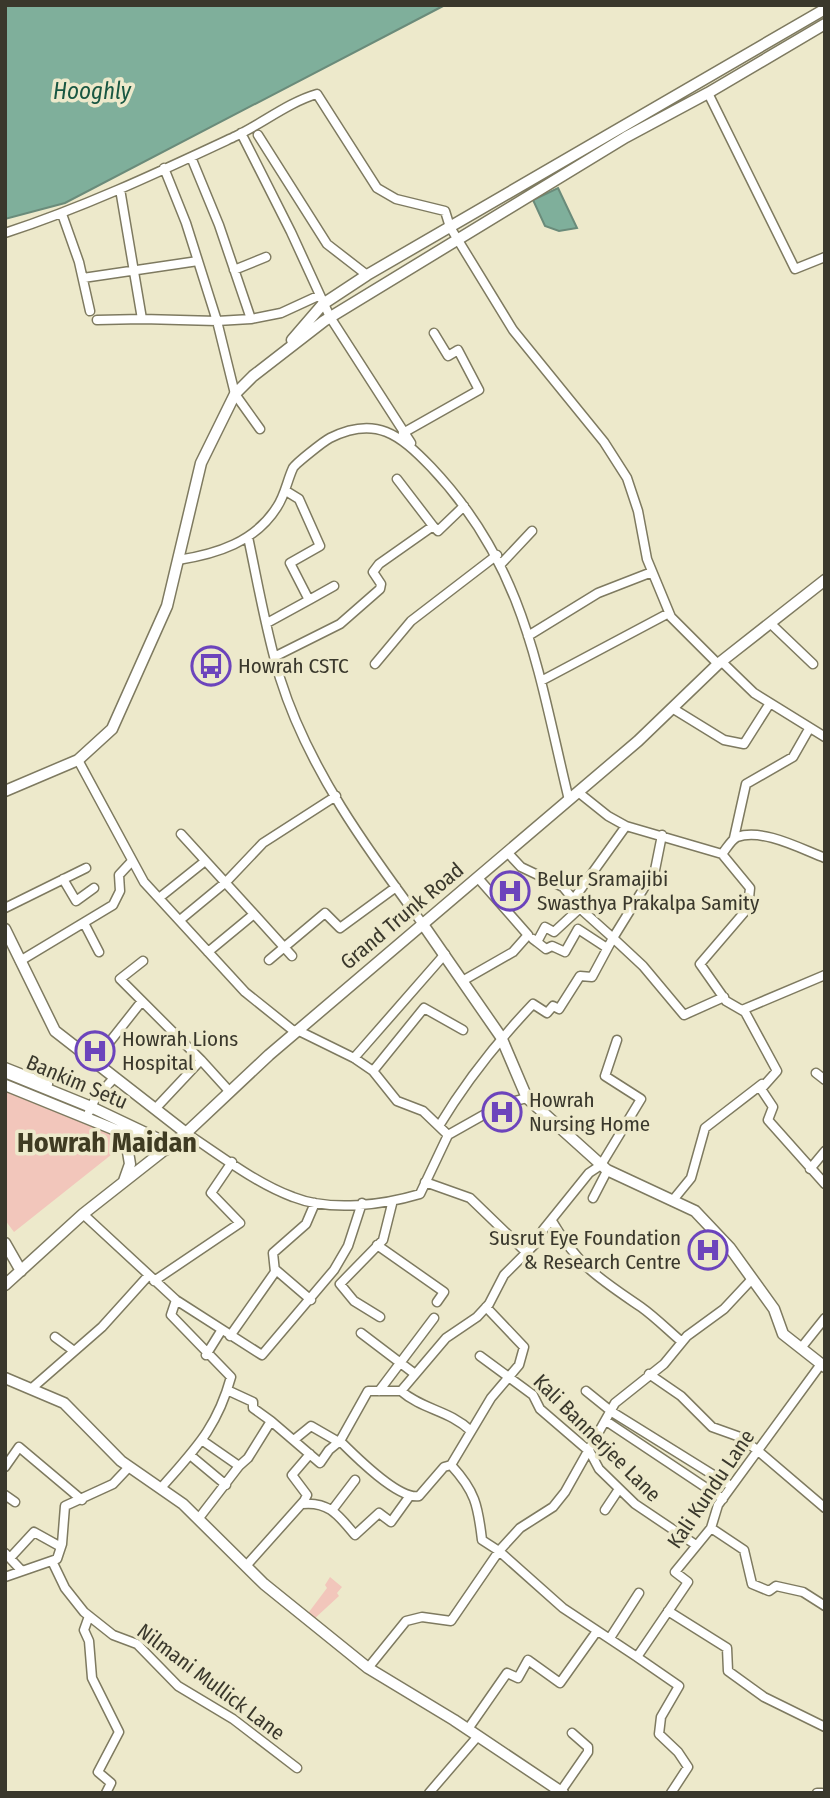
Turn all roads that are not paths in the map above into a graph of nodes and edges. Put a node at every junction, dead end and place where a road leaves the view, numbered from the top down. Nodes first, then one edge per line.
1 (825, 9) edge
2 (825, 24) edge
3 (708, 93) junction
4 (241, 133) junction
5 (258, 135) dead end
6 (191, 157) junction
7 (164, 168) junction
8 (120, 189) junction
9 (62, 215) junction
10 (450, 227) junction
11 (5, 233) edge
12 (458, 240) junction
13 (266, 257) dead end
14 (825, 257) edge
15 (198, 261) junction
16 (234, 270) junction
17 (135, 271) junction
18 (367, 275) junction
19 (83, 278) junction
20 (320, 300) junction
21 (90, 311) dead end
22 (330, 317) junction
23 (142, 319) junction
24 (251, 319) junction
25 (97, 320) dead end
26 (217, 321) junction
27 (434, 333) dead end
28 (287, 347) junction
29 (235, 394) junction
30 (260, 429) dead end
31 (404, 432) junction
32 (415, 448) junction
33 (397, 479) dead end
34 (286, 491) junction
35 (464, 506) junction
36 (433, 526) junction
37 (532, 531) dead end
38 (248, 537) junction
39 (178, 560) junction
40 (499, 560) junction
41 (652, 572) junction
42 (825, 580) edge
43 (334, 586) dead end
44 (309, 600) junction
45 (669, 613) junction
46 (267, 623) junction
47 (770, 623) junction
48 (528, 636) junction
49 (276, 656) junction
50 (720, 663) junction
51 (374, 664) dead end
52 (813, 664) dead end
53 (541, 681) junction
54 (771, 703) junction
55 (672, 708) junction
56 (810, 729) junction
57 (825, 737) edge
58 (78, 760) junction
59 (5, 791) edge
60 (578, 792) junction
61 (336, 796) junction
62 (569, 800) junction
63 (626, 825) junction
64 (181, 834) dead end
65 (662, 835) junction
66 (734, 838) junction
67 (507, 852) junction
68 (722, 854) junction
69 (825, 858) edge
70 (132, 861) junction
71 (204, 862) junction
72 (86, 868) dead end
73 (478, 878) junction
74 (63, 880) junction
75 (226, 882) junction
76 (396, 887) junction
77 (94, 888) dead end
78 (159, 898) junction
79 (573, 900) junction
80 (5, 908) edge
81 (580, 908) junction
82 (254, 914) junction
83 (180, 920) junction
84 (84, 923) junction
85 (422, 923) junction
86 (6, 934) edge
87 (528, 935) junction
88 (613, 938) junction
89 (537, 942) junction
90 (284, 947) junction
91 (607, 948) junction
92 (99, 952) dead end
93 (208, 952) junction
94 (445, 954) junction
95 (292, 956) dead end
96 (269, 960) dead end
97 (20, 961) junction
98 (143, 961) dead end
99 (825, 975) edge
100 (464, 980) junction
101 (724, 997) junction
102 (142, 1001) junction
103 (742, 1010) junction
104 (463, 1030) dead end
105 (296, 1031) junction
106 (501, 1037) junction
107 (617, 1040) dead end
108 (354, 1058) junction
109 (201, 1060) junction
110 (93, 1062) junction
111 (5, 1069) edge
112 (373, 1071) junction
113 (816, 1073) dead end
114 (114, 1078) junction
115 (825, 1080) edge
116 (762, 1084) junction
117 (5, 1085) edge
118 (230, 1092) junction
119 (58, 1093) junction
120 (527, 1098) junction
121 (91, 1107) junction
122 (155, 1110) junction
123 (87, 1118) junction
124 (439, 1126) junction
125 (186, 1133) junction
126 (125, 1134) junction
127 (448, 1135) junction
128 (168, 1147) junction
129 (825, 1151) edge
130 (232, 1162) junction
131 (604, 1168) junction
132 (810, 1169) junction
133 (124, 1182) junction
134 (425, 1182) junction
135 (825, 1184) edge
136 (593, 1198) dead end
137 (673, 1200) junction
138 (315, 1202) junction
139 (362, 1203) junction
140 (392, 1204) junction
141 (83, 1214) junction
142 (552, 1221) junction
143 (5, 1243) edge
144 (377, 1245) junction
145 (527, 1253) junction
146 (276, 1270) junction
147 (21, 1271) junction
148 (151, 1279) junction
149 (752, 1279) junction
150 (5, 1285) edge
151 (176, 1300) junction
152 (311, 1300) junction
153 (437, 1302) dead end
154 (486, 1307) junction
155 (380, 1317) dead end
156 (435, 1318) dead end
157 (825, 1318) edge
158 (221, 1331) junction
159 (361, 1333) dead end
160 (230, 1336) junction
161 (55, 1337) dead end
162 (682, 1342) junction
163 (801, 1348) junction
164 (74, 1351) junction
165 (206, 1354) junction
166 (480, 1356) dead end
167 (400, 1363) junction
168 (823, 1365) edge
169 (415, 1374) junction
170 (649, 1374) junction
171 (5, 1378) edge
172 (510, 1378) junction
173 (31, 1389) junction
174 (227, 1391) junction
175 (379, 1391) junction
176 (401, 1391) junction
177 (586, 1391) dead end
178 (612, 1412) junction
179 (271, 1421) junction
180 (607, 1421) junction
181 (471, 1431) junction
182 (295, 1439) junction
183 (203, 1441) junction
184 (338, 1441) junction
185 (757, 1450) junction
186 (590, 1452) junction
187 (310, 1454) junction
188 (190, 1455) junction
189 (450, 1465) junction
190 (129, 1466) junction
191 (239, 1466) junction
192 (5, 1467) edge
193 (355, 1480) dead end
194 (226, 1485) junction
195 (731, 1486) junction
196 (161, 1488) junction
197 (619, 1489) junction
198 (5, 1495) edge
199 (409, 1497) junction
200 (723, 1499) junction
201 (82, 1500) junction
202 (15, 1502) dead end
203 (302, 1504) junction
204 (825, 1508) edge
205 (333, 1509) junction
206 (605, 1510) dead end
207 (199, 1518) junction
208 (711, 1528) junction
209 (696, 1545) junction
210 (61, 1547) junction
211 (499, 1551) junction
212 (8, 1556) edge
213 (52, 1561) junction
214 (246, 1566) junction
215 (21, 1570) junction
216 (5, 1577) edge
217 (639, 1593) dead end
218 (825, 1606) edge
219 (668, 1611) junction
220 (89, 1616) junction
221 (597, 1631) junction
222 (610, 1638) junction
223 (637, 1657) junction
224 (368, 1668) junction
225 (825, 1727) edge
226 (468, 1729) junction
227 (572, 1733) dead end
228 (478, 1736) junction
229 (297, 1768) dead end
230 (559, 1791) edge
231 (106, 1793) edge
232 (429, 1793) edge
233 (671, 1793) edge

1 - 10 main road
2 - 3 main road
3 - 12 main road
3 - 14 street
4 - 6 street
4 - 10 street
4 - 20 street
5 - 18 street
6 - 7 street
6 - 16 street
7 - 8 street
7 - 15 street
8 - 9 street
8 - 17 street
9 - 11 street
9 - 19 street
10 - 12 street
10 - 18 main road
12 - 22 main road
12 - 41 street
13 - 16 street
15 - 17 street
15 - 26 street
16 - 24 street
17 - 19 street
17 - 23 street
18 - 20 main road
19 - 21 street
20 - 22 street
20 - 24 street
20 - 28 main road
22 - 28 main road
22 - 31 street
23 - 25 street
23 - 26 street
24 - 26 street
26 - 29 street
27 - 31 street
28 - 29 main road
29 - 30 street
29 - 39 main road
31 - 32 street
32 - 34 street
32 - 35 street
33 - 36 street
34 - 38 street
34 - 44 street
35 - 36 street
35 - 40 street
36 - 49 street
37 - 40 street
38 - 39 street
38 - 46 street
39 - 58 main road
40 - 48 street
40 - 51 street
41 - 45 street
41 - 48 street
42 - 47 main road, Grand Trunk Road
43 - 44 street
44 - 46 street
45 - 50 street
45 - 53 street
46 - 49 street
47 - 50 main road, Grand Trunk Road
47 - 52 street
48 - 53 street
49 - 61 street
50 - 54 street
50 - 55 main road, Grand Trunk Road
53 - 62 street
54 - 55 street
54 - 56 street
55 - 60 main road, Grand Trunk Road
56 - 57 street
56 - 66 street
58 - 59 main road
58 - 70 street
60 - 62 main road, Grand Trunk Road
60 - 63 street
61 - 75 street
61 - 76 street
62 - 67 main road, Grand Trunk Road
63 - 65 street
63 - 79 street
64 - 71 street
65 - 68 street
65 - 88 street
66 - 68 street
66 - 69 street
67 - 73 main road, Grand Trunk Road
67 - 79 street
68 - 101 street
70 - 78 street
70 - 84 street
71 - 75 street
71 - 78 street
72 - 74 street
73 - 85 main road, Grand Trunk Road
73 - 87 street
74 - 77 street
74 - 80 street
75 - 82 street
75 - 83 street
76 - 85 street
76 - 90 street
78 - 83 street
79 - 81 street
81 - 88 street
81 - 89 street
82 - 90 street
82 - 93 street
83 - 93 street
84 - 92 street
84 - 97 street
85 - 94 main road
85 - 105 main road, Grand Trunk Road
86 - 97 main road
87 - 89 street
87 - 100 street
88 - 91 street
88 - 101 street
89 - 91 street
90 - 95 street
90 - 96 street
91 - 106 street
93 - 105 street
94 - 100 main road
94 - 108 street
97 - 110 main road
98 - 102 street
99 - 103 street
100 - 106 main road
101 - 103 street
102 - 109 street
102 - 110 street
103 - 116 street
104 - 112 street
105 - 108 street
105 - 118 main road, Grand Trunk Road
106 - 120 main road
106 - 124 street
107 - 131 street
108 - 112 street
109 - 118 street
109 - 122 street
110 - 114 main road
111 - 119 main road, Bankim Setu
111 - 119 street
112 - 124 street
113 - 115 street
114 - 121 street
114 - 122 main road
116 - 132 street
116 - 137 street
117 - 123 main road, Bankim Setu
118 - 125 main road, Grand Trunk Road
119 - 121 main road, Bankim Setu
120 - 127 street
120 - 131 main road
121 - 123 street
121 - 128 main road, Bankim Setu
122 - 125 main road
123 - 126 main road, Bankim Setu
124 - 127 street
125 - 128 main road, Grand Trunk Road
125 - 130 street
126 - 128 main road, Bankim Setu
126 - 133 main road
127 - 134 street
128 - 133 main road, Grand Trunk Road
129 - 132 street
130 - 138 street
130 - 148 street
131 - 136 street
131 - 137 main road
131 - 142 street
132 - 135 street
133 - 141 main road, Grand Trunk Road
134 - 140 street
134 - 145 street
137 - 149 main road
138 - 139 street
138 - 146 street
139 - 140 street
139 - 152 street
140 - 144 street
141 - 147 main road, Grand Trunk Road
141 - 148 street
142 - 145 street
142 - 162 street
143 - 147 main road
144 - 153 street
144 - 155 street
145 - 154 street
146 - 152 street
146 - 160 street
147 - 150 main road, Grand Trunk Road
148 - 151 street
148 - 164 street
149 - 162 street
149 - 163 main road
151 - 158 street
151 - 165 street
152 - 160 street
154 - 169 street
154 - 172 street, Kali Bannerjee Lane
156 - 167 street
157 - 163 street
158 - 160 street
158 - 165 street
159 - 167 street
161 - 164 street
162 - 170 street
163 - 168 main road
164 - 173 street
165 - 174 street
166 - 172 street
167 - 169 street
167 - 175 street
168 - 185 street, Kali Kundu Lane
169 - 176 street
170 - 178 street
170 - 185 street
171 - 173 main road
172 - 181 street, Kali Bannerjee Lane
172 - 186 street, Kali Bannerjee Lane
173 - 190 main road
174 - 179 street
174 - 183 street
175 - 176 street
175 - 184 street
176 - 181 street
177 - 178 street
178 - 180 street
178 - 195 street
179 - 182 street
179 - 191 street
180 - 186 street
180 - 200 street
181 - 189 street, Kali Bannerjee Lane
182 - 184 street
182 - 187 street
183 - 188 street
183 - 191 street
184 - 187 street
184 - 199 street
185 - 195 street, Kali Kundu Lane
185 - 204 street
186 - 197 street, Kali Bannerjee Lane
186 - 211 street
187 - 203 street
188 - 194 street
188 - 196 street
189 - 199 street, Kali Bannerjee Lane
189 - 211 street
190 - 196 main road
190 - 201 street
191 - 194 street
192 - 201 street
193 - 205 street
194 - 207 street
195 - 200 street, Kali Kundu Lane
196 - 207 main road
197 - 206 street
197 - 209 street, Kali Bannerjee Lane
198 - 202 street
199 - 205 street, Kali Bannerjee Lane
200 - 208 street, Kali Kundu Lane
201 - 210 street
203 - 205 street
203 - 214 street
207 - 214 main road
208 - 209 street, Kali Kundu Lane
208 - 218 street
209 - 219 street, Kali Kundu Lane
210 - 212 street
210 - 213 street
211 - 221 street
211 - 224 street
212 - 215 street
213 - 215 street
213 - 220 street, Nilmani Mullick Lane
214 - 224 main road
215 - 216 street
217 - 222 street
219 - 223 street, Kali Kundu Lane
219 - 225 street
220 - 229 street, Nilmani Mullick Lane
220 - 231 street
221 - 222 street
221 - 226 street
222 - 223 street
223 - 233 street
224 - 226 main road
226 - 228 main road
227 - 230 street
228 - 230 main road
228 - 232 street

